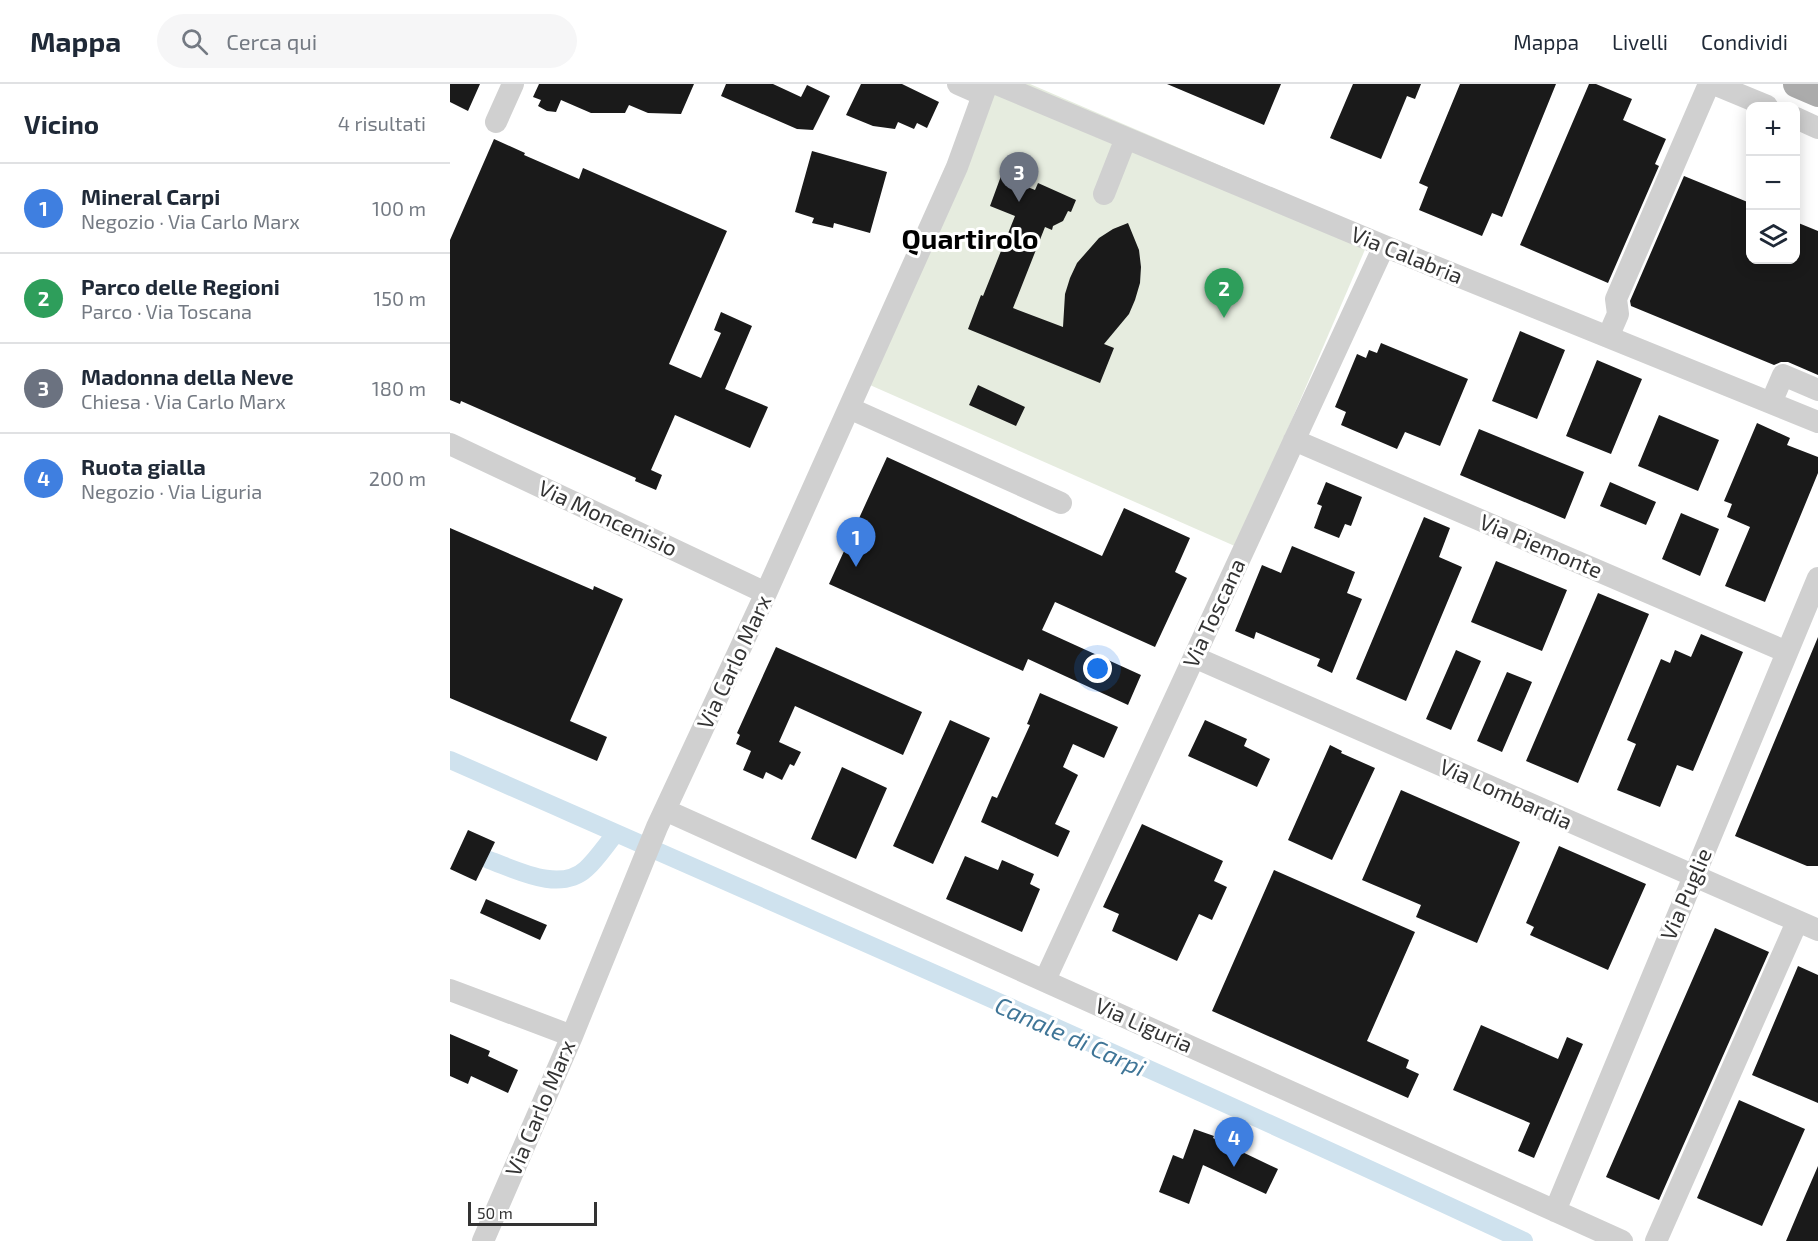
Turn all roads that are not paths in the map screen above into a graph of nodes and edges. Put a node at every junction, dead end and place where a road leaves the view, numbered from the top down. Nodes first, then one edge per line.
1 (513, 84) edge
2 (958, 84) edge
3 (1712, 84) edge
4 (989, 88) edge
5 (1757, 102) edge
6 (1800, 120) edge
7 (496, 122) dead end
8 (1818, 128) edge
9 (1126, 138) junction
10 (1104, 195) dead end
11 (1384, 246) junction
12 (1608, 337) junction
13 (1818, 390) edge
14 (1771, 403) junction
15 (849, 408) junction
16 (1818, 422) edge
17 (1294, 440) junction
18 (450, 444) edge
19 (1061, 503) dead end
20 (1818, 578) edge
21 (766, 593) junction
22 (1787, 652) junction
23 (1194, 657) junction
24 (661, 818) junction
25 (1694, 876) junction
26 (1797, 922) junction
27 (1818, 930) edge
28 (1045, 980) junction
29 (450, 990) edge
30 (572, 1036) junction
31 (1555, 1211) junction
32 (483, 1241) edge
33 (1622, 1241) edge
34 (1656, 1241) edge

1 - 7 street
2 - 4 street, Via Calabria
3 - 5 street
3 - 12 street
4 - 9 street, Via Calabria
4 - 15 street, Via Carlo Marx
6 - 8 street
9 - 10 street
9 - 11 street, Via Calabria
11 - 12 street, Via Calabria
11 - 17 street, Via Toscana
12 - 14 street, Via Calabria
13 - 14 street
14 - 16 street, Via Calabria
15 - 19 street
15 - 21 street, Via Carlo Marx
17 - 22 street, Via Piemonte
17 - 23 street, Via Toscana
18 - 21 street, Via Moncenisio
20 - 22 street, Via Puglie
21 - 24 street, Via Carlo Marx
22 - 25 street, Via Puglie
23 - 25 street, Via Lombardia
23 - 28 street, Via Toscana
24 - 28 street, Via Liguria
24 - 30 street, Via Carlo Marx
25 - 26 street, Via Lombardia
25 - 31 street, Via Puglie
26 - 27 street, Via Lombardia
26 - 34 street
28 - 31 street, Via Liguria
29 - 30 street
30 - 32 street, Via Carlo Marx
31 - 33 street, Via Liguria

